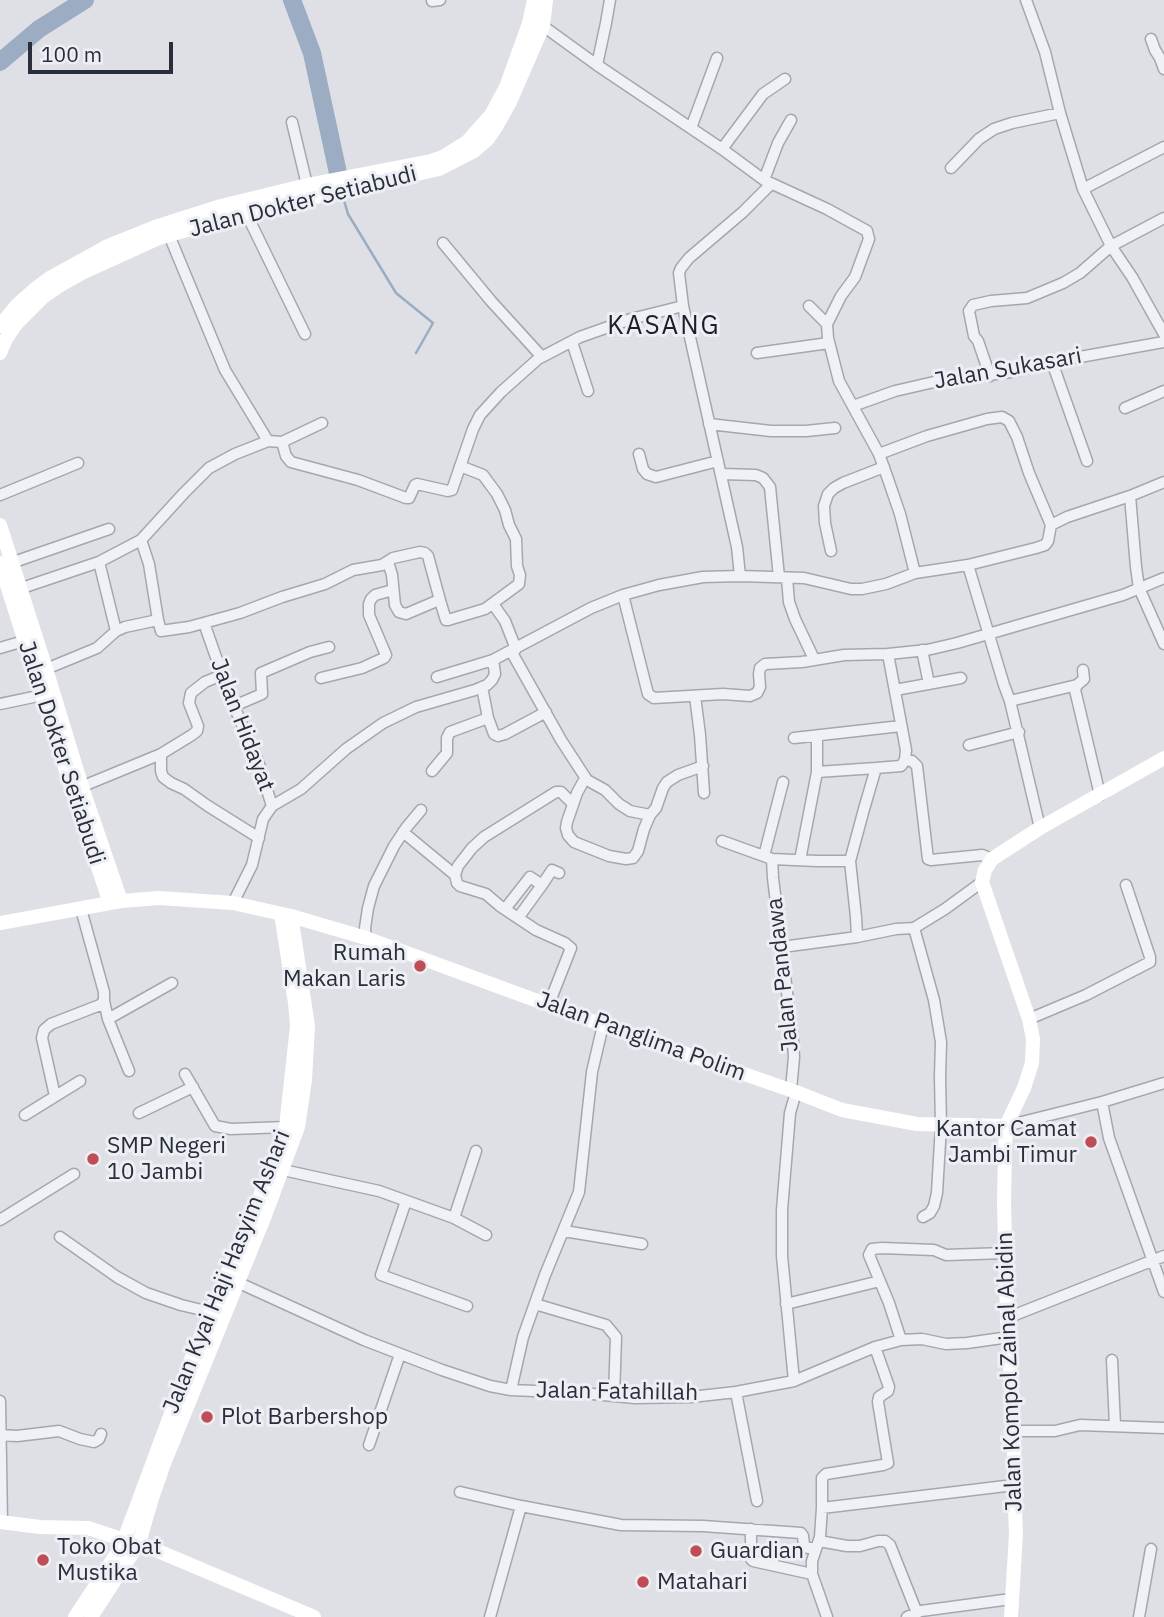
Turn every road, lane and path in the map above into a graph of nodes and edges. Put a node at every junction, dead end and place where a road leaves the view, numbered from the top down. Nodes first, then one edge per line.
1 (534, 0) edge
2 (546, 0) edge
3 (610, 0) edge
4 (1026, 0) edge
5 (536, 24) junction
6 (1151, 39) dead end
7 (717, 58) dead end
8 (597, 65) junction
9 (1164, 69) edge
10 (785, 79) dead end
11 (1060, 113) junction
12 (791, 120) dead end
13 (292, 122) dead end
14 (691, 128) junction
15 (1164, 147) edge
16 (722, 149) junction
17 (951, 168) dead end
18 (767, 182) junction
19 (307, 185) junction
20 (340, 185) junction
21 (1083, 190) junction
22 (246, 214) junction
23 (1164, 218) edge
24 (169, 235) junction
25 (443, 243) dead end
26 (1111, 246) junction
27 (683, 306) junction
28 (809, 306) dead end
29 (827, 324) junction
30 (0, 326) edge
31 (305, 334) dead end
32 (1164, 334) edge
33 (572, 342) junction
34 (1164, 342) edge
35 (829, 343) junction
36 (0, 352) edge
37 (757, 353) dead end
38 (542, 357) junction
39 (1052, 362) junction
40 (990, 376) junction
41 (588, 391) dead end
42 (1164, 391) edge
43 (853, 406) junction
44 (1125, 408) dead end
45 (322, 423) dead end
46 (709, 424) junction
47 (835, 428) dead end
48 (268, 441) junction
49 (282, 442) junction
50 (639, 454) dead end
51 (879, 454) junction
52 (718, 461) junction
53 (1087, 461) dead end
54 (78, 463) dead end
55 (460, 466) junction
56 (884, 467) junction
57 (721, 474) junction
58 (1164, 482) edge
59 (0, 495) edge
60 (1130, 496) junction
61 (0, 525) edge
62 (1051, 525) junction
63 (109, 529) dead end
64 (141, 540) junction
65 (831, 551) dead end
66 (99, 562) junction
67 (388, 562) junction
68 (3, 565) edge
69 (968, 565) junction
70 (915, 573) junction
71 (740, 576) junction
72 (783, 577) junction
73 (1164, 578) edge
74 (1139, 588) junction
75 (14, 590) junction
76 (393, 590) junction
77 (623, 595) junction
78 (439, 600) junction
79 (493, 604) junction
80 (159, 620) junction
81 (204, 622) junction
82 (116, 631) junction
83 (989, 634) junction
84 (24, 641) junction
85 (1164, 644) edge
86 (329, 647) dead end
87 (0, 648) edge
88 (514, 650) junction
89 (922, 650) junction
90 (888, 654) junction
91 (814, 659) junction
92 (493, 660) junction
93 (46, 668) junction
94 (1083, 670) dead end
95 (222, 675) junction
96 (437, 677) dead end
97 (321, 678) dead end
98 (961, 678) dead end
99 (929, 684) junction
100 (1077, 685) junction
101 (482, 687) junction
102 (895, 690) junction
103 (43, 695) junction
104 (695, 696) junction
105 (1010, 701) junction
106 (0, 704) edge
107 (234, 706) junction
108 (546, 712) junction
109 (488, 718) junction
110 (901, 726) junction
111 (1018, 732) junction
112 (817, 736) junction
113 (794, 738) dead end
114 (969, 745) dead end
115 (161, 754) junction
116 (1164, 758) edge
117 (905, 760) junction
118 (703, 766) junction
119 (876, 768) junction
120 (432, 771) dead end
121 (817, 772) junction
122 (587, 780) junction
123 (783, 782) dead end
124 (77, 788) junction
125 (705, 793) dead end
126 (1100, 795) junction
127 (573, 804) junction
128 (272, 806) junction
129 (421, 810) dead end
130 (650, 815) junction
131 (1040, 828) junction
132 (403, 832) junction
133 (259, 838) junction
134 (722, 841) dead end
135 (768, 857) junction
136 (992, 859) junction
137 (800, 860) junction
138 (850, 861) junction
139 (559, 873) dead end
140 (455, 875) junction
141 (982, 882) junction
142 (542, 885) junction
143 (1126, 886) dead end
144 (116, 902) junction
145 (233, 903) junction
146 (81, 909) junction
147 (505, 909) junction
148 (286, 915) junction
149 (518, 918) junction
150 (0, 923) edge
151 (914, 928) junction
152 (857, 937) junction
153 (366, 938) junction
154 (782, 947) junction
155 (173, 984) dead end
156 (104, 1002) junction
157 (549, 1004) junction
158 (1029, 1018) junction
159 (108, 1019) junction
160 (603, 1025) junction
161 (129, 1071) dead end
162 (185, 1074) dead end
163 (298, 1080) junction
164 (80, 1082) dead end
165 (1164, 1083) edge
166 (193, 1087) junction
167 (794, 1091) junction
168 (55, 1096) junction
169 (1102, 1102) junction
170 (139, 1112) dead end
171 (25, 1115) dead end
172 (941, 1125) junction
173 (1006, 1126) junction
174 (286, 1127) junction
175 (476, 1151) dead end
176 (283, 1170) junction
177 (74, 1174) dead end
178 (406, 1201) junction
179 (454, 1217) junction
180 (923, 1217) dead end
181 (0, 1220) edge
182 (564, 1231) junction
183 (486, 1236) dead end
184 (60, 1237) dead end
185 (642, 1244) dead end
186 (1005, 1253) junction
187 (1164, 1256) edge
188 (1152, 1261) junction
189 (880, 1281) junction
190 (237, 1282) junction
191 (1164, 1292) edge
192 (535, 1304) junction
193 (786, 1304) junction
194 (467, 1306) dead end
195 (210, 1312) junction
196 (1007, 1318) junction
197 (1009, 1336) junction
198 (901, 1340) junction
199 (875, 1347) junction
200 (400, 1354) junction
201 (199, 1358) junction
202 (1112, 1360) dead end
203 (190, 1379) junction
204 (794, 1381) junction
205 (511, 1390) junction
206 (736, 1392) junction
207 (614, 1396) junction
208 (0, 1401) edge
209 (1115, 1426) junction
210 (1164, 1428) edge
211 (1014, 1431) junction
212 (101, 1434) dead end
213 (1, 1435) edge
214 (369, 1445) dead end
215 (1014, 1485) junction
216 (460, 1492) dead end
217 (757, 1501) dead end
218 (521, 1506) junction
219 (822, 1508) junction
220 (1, 1522) edge
221 (751, 1529) junction
222 (124, 1540) junction
223 (139, 1543) junction
224 (817, 1544) junction
225 (1151, 1549) dead end
226 (811, 1574) junction
227 (1011, 1599) junction
228 (917, 1613) junction
229 (311, 1616) edge
230 (75, 1617) edge
231 (91, 1617) edge
232 (490, 1617) edge
233 (827, 1617) edge
234 (907, 1617) edge
235 (1011, 1617) edge
236 (1139, 1617) edge

1 - 5 street, Jalan Dokter Setiabudi
2 - 5 street, Jalan Dokter Setiabudi
3 - 8 street
4 - 11 street
5 - 8 street
5 - 20 street, Jalan Dokter Setiabudi
6 - 9 street
7 - 14 street
8 - 14 street
10 - 16 street
11 - 17 street
11 - 21 street
12 - 18 street
13 - 19 street
14 - 16 street
15 - 21 street
16 - 18 street
18 - 27 street
18 - 29 street
19 - 20 street, Jalan Dokter Setiabudi
19 - 30 street, Jalan Dokter Setiabudi
20 - 22 street, Jalan Dokter Setiabudi
21 - 26 street
22 - 24 street, Jalan Dokter Setiabudi
22 - 31 street
23 - 26 street
24 - 36 street, Jalan Dokter Setiabudi
24 - 48 street
25 - 38 street
26 - 32 street
26 - 40 street
27 - 33 street
27 - 46 street
28 - 29 street
29 - 35 street
33 - 38 street
33 - 41 street
34 - 39 street, Jalan Sukasari
35 - 37 street
35 - 43 street
38 - 55 street
39 - 40 street, Jalan Sukasari
39 - 53 street
40 - 43 street, Jalan Sukasari
42 - 44 street
43 - 51 street
45 - 49 street
46 - 47 street
46 - 52 street
48 - 49 street
48 - 64 street
49 - 55 street
50 - 52 street
51 - 56 street
51 - 62 street
52 - 57 street
54 - 59 street
55 - 79 street
56 - 65 street
56 - 70 street
57 - 71 street
57 - 72 street
58 - 60 street
60 - 62 street
60 - 74 street
61 - 68 street, Jalan Dokter Setiabudi
62 - 69 street
63 - 68 street
64 - 66 street
64 - 80 street
66 - 75 street
66 - 82 street
67 - 76 street
67 - 78 street
67 - 81 street
68 - 75 street, Jalan Dokter Setiabudi
69 - 70 street
69 - 83 street
70 - 72 street
71 - 72 street
71 - 77 street
72 - 91 street
73 - 74 street
74 - 83 street
74 - 85 street
75 - 84 street, Jalan Dokter Setiabudi
75 - 93 street
76 - 78 street
76 - 97 street
77 - 88 street
77 - 104 street
78 - 79 street
79 - 88 street
80 - 81 street
80 - 82 street
81 - 95 street, Jalan Hidayat
82 - 93 street
83 - 89 street
83 - 105 street
84 - 87 street
84 - 103 street, Jalan Dokter Setiabudi
86 - 107 street
88 - 92 street
88 - 108 street
89 - 90 street
89 - 99 street
90 - 91 street
90 - 102 street
91 - 104 street
92 - 96 street
92 - 101 street
93 - 124 street
94 - 100 street
95 - 107 street, Jalan Hidayat
95 - 115 street
98 - 99 street
99 - 102 street
100 - 105 street
100 - 126 street
101 - 109 street
101 - 128 street
102 - 110 street
103 - 106 street
103 - 124 street, Jalan Dokter Setiabudi
104 - 118 street
105 - 111 street
107 - 128 street, Jalan Hidayat
108 - 109 street
108 - 122 street
109 - 120 street
110 - 112 street
110 - 117 street
111 - 114 street
111 - 131 street
112 - 113 street
112 - 121 street
115 - 124 street
115 - 133 street
116 - 126 street
117 - 119 street
117 - 136 street
118 - 125 street
118 - 130 street
119 - 121 street
119 - 138 street
121 - 137 street
122 - 127 street
122 - 130 street
123 - 135 street, Jalan Pandawa
124 - 144 street, Jalan Dokter Setiabudi
126 - 131 street
127 - 130 street
127 - 140 street
128 - 133 street, Jalan Hidayat
129 - 132 street
131 - 136 street
132 - 140 street
132 - 153 street
133 - 145 street, Jalan Hidayat
134 - 135 street
135 - 137 street
135 - 154 street, Jalan Pandawa
136 - 141 street
137 - 138 street
138 - 152 street
139 - 142 street
140 - 147 street
141 - 151 street
141 - 158 street
142 - 147 street
142 - 149 street
143 - 158 street
144 - 145 street, Jalan Panglima Polim
144 - 146 street, Jalan Panglima Polim
145 - 148 street, Jalan Panglima Polim
146 - 150 street, Jalan Panglima Polim
146 - 156 street
147 - 149 street
148 - 153 street, Jalan Panglima Polim
148 - 163 street, Jalan Kyai Haji Hasyim Ashari
149 - 157 street
151 - 152 street
151 - 172 street
152 - 154 street
153 - 157 street, Jalan Panglima Polim
154 - 167 street, Jalan Pandawa
155 - 159 street
156 - 159 street
156 - 168 street
157 - 160 street, Jalan Panglima Polim
158 - 173 street
159 - 161 street
160 - 167 street, Jalan Panglima Polim
160 - 182 street
162 - 166 street
163 - 174 street, Jalan Kyai Haji Hasyim Ashari
163 - 176 street, Jalan Kyai Haji Hasyim Ashari
164 - 168 street
165 - 169 street
166 - 170 street
166 - 174 street
167 - 172 street, Jalan Panglima Polim
167 - 193 street, Jalan Pandawa
168 - 171 street
169 - 173 street
169 - 188 street
172 - 173 street, Jalan Panglima Polim
172 - 180 street
173 - 186 street, Jalan Kompol Zainal Abidin
174 - 195 street, Jalan Kyai Haji Hasyim Ashari
175 - 179 street
176 - 178 street
176 - 190 street, Jalan Kyai Haji Hasyim Ashari
177 - 181 street
178 - 179 street
178 - 194 street
179 - 183 street
182 - 185 street
182 - 192 street
184 - 195 street
186 - 189 street
186 - 196 street, Jalan Kompol Zainal Abidin
187 - 188 street
188 - 191 street
188 - 196 street
189 - 193 street
189 - 198 street
190 - 200 street, Jalan Fatahillah
190 - 201 street, Jalan Kyai Haji Hasyim Ashari
192 - 205 street
192 - 207 street
193 - 204 street, Jalan Pandawa
195 - 201 street, Jalan Kyai Haji Hasyim Ashari
196 - 197 street, Jalan Kompol Zainal Abidin
197 - 198 street, Jalan Fatahillah
197 - 211 street, Jalan Kompol Zainal Abidin
198 - 199 street, Jalan Fatahillah
199 - 204 street, Jalan Fatahillah
199 - 219 street
200 - 205 street, Jalan Fatahillah
200 - 214 street
201 - 203 street
202 - 209 street
203 - 222 street, Jalan Kyai Haji Hasyim Ashari
203 - 223 street
204 - 206 street, Jalan Fatahillah
205 - 207 street, Jalan Fatahillah
206 - 207 street, Jalan Fatahillah
206 - 217 street
208 - 213 street
209 - 210 street
209 - 211 street
211 - 215 street, Jalan Kompol Zainal Abidin
212 - 213 street
213 - 220 street
215 - 219 street
215 - 227 street, Jalan Kompol Zainal Abidin
216 - 218 street
218 - 221 street
218 - 232 street
219 - 224 street
220 - 222 street
221 - 224 street
221 - 226 street
222 - 223 street
222 - 230 street, Jalan Kyai Haji Hasyim Ashari
223 - 229 street
223 - 231 street
224 - 226 street
224 - 228 street
225 - 236 street
226 - 233 street
227 - 228 street
227 - 235 street, Jalan Kompol Zainal Abidin
228 - 234 street

